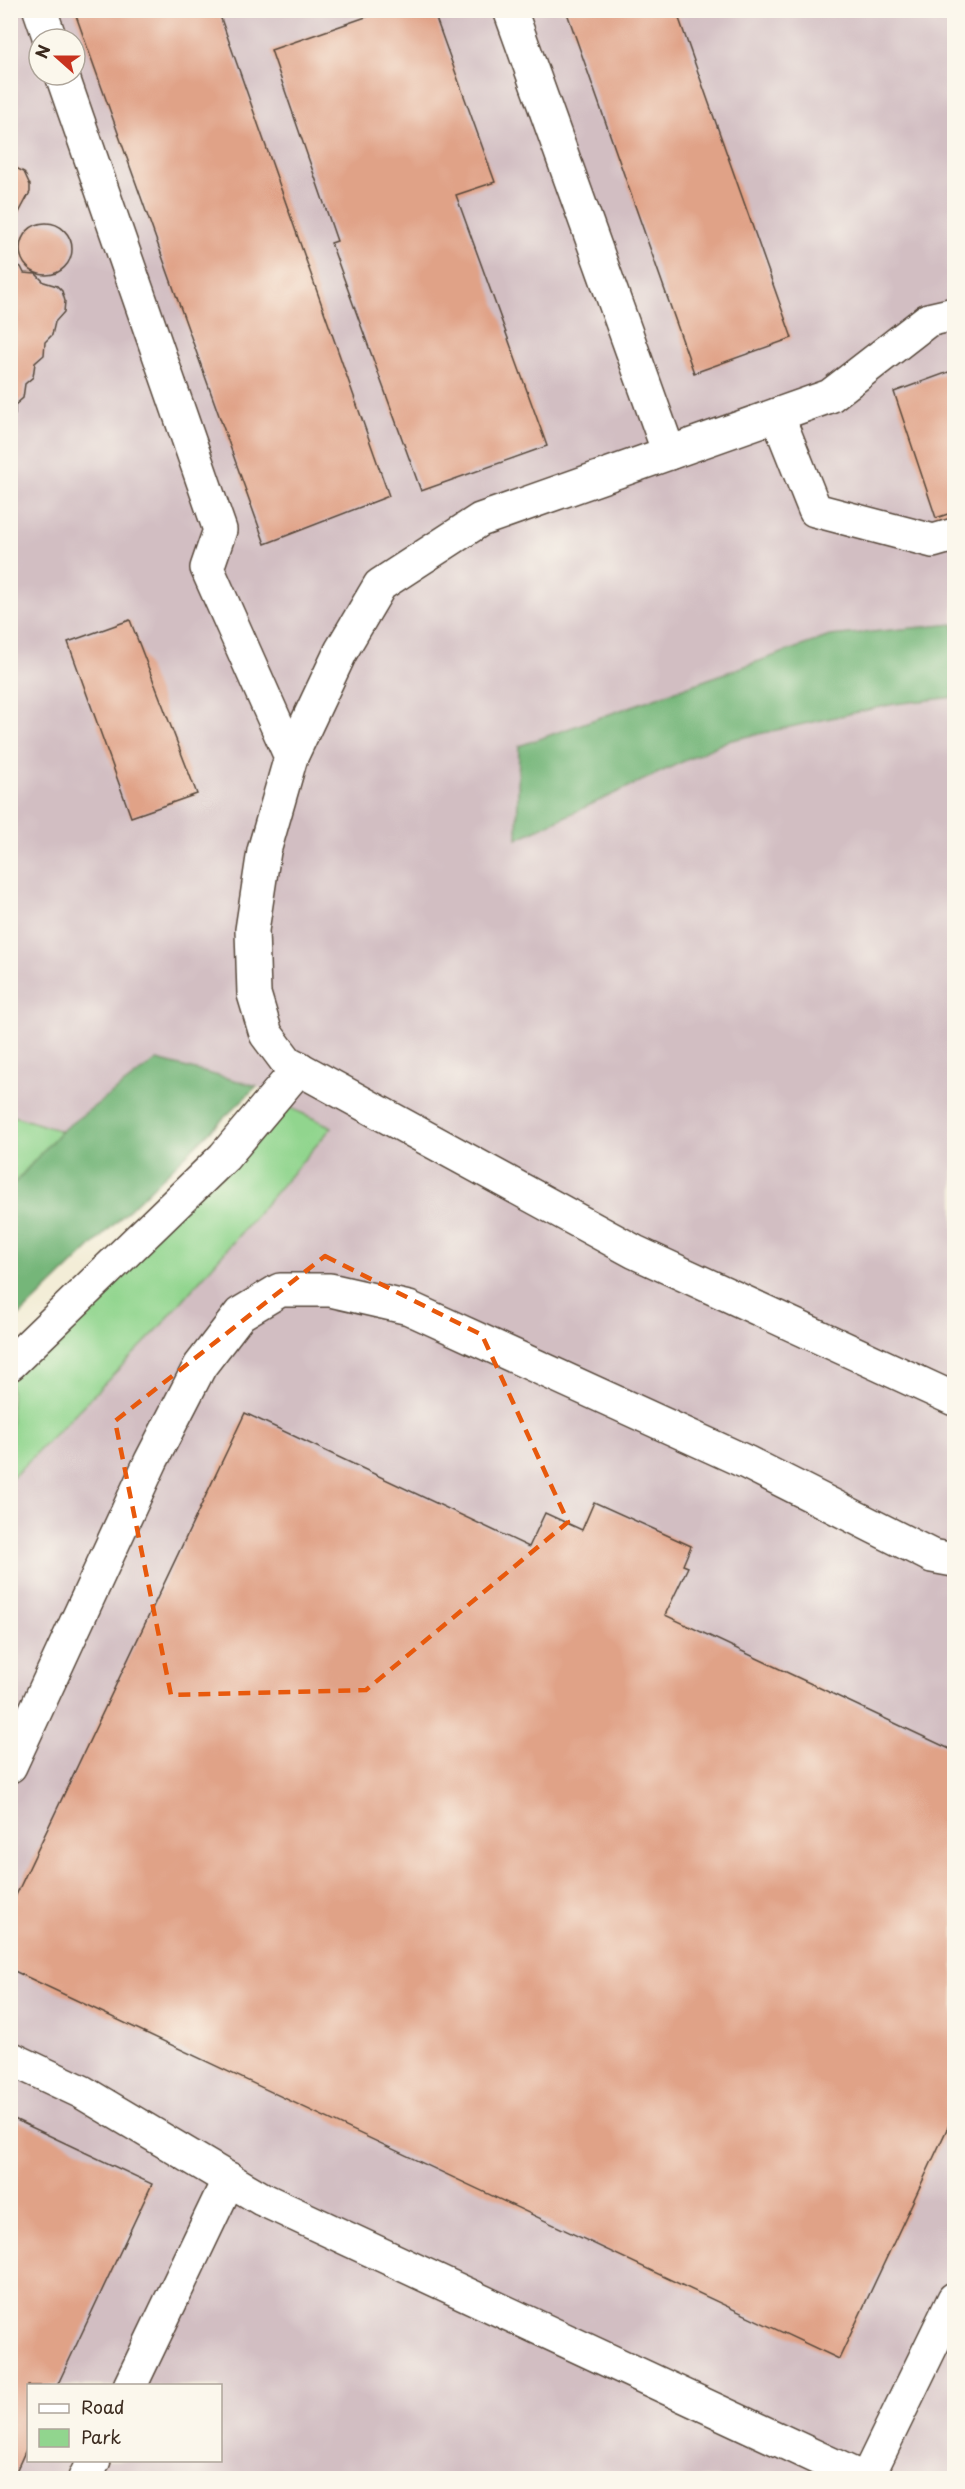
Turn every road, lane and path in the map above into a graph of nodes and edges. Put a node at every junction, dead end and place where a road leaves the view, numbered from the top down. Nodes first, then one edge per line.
1 (40, 10) edge
2 (510, 10) edge
3 (46, 27) edge
4 (66, 87) edge
5 (954, 314) edge
6 (777, 415) junction
7 (669, 453) junction
8 (954, 535) edge
9 (291, 757) junction
10 (298, 1068) junction
11 (10, 1364) edge
12 (954, 1399) edge
13 (954, 1560) edge
14 (10, 1766) edge
15 (10, 2058) edge
16 (229, 2179) junction
17 (954, 2299) edge
18 (130, 2384) edge
19 (93, 2462) edge
20 (86, 2478) edge
21 (861, 2478) edge
22 (867, 2478) edge

1 - 3 lane
2 - 7 lane
4 - 9 lane
5 - 6 lane
6 - 7 lane
6 - 8 lane
7 - 9 lane
9 - 10 lane
10 - 11 lane
10 - 12 lane
13 - 14 lane
15 - 16 lane
16 - 18 lane
16 - 21 lane
17 - 22 lane
19 - 20 lane

